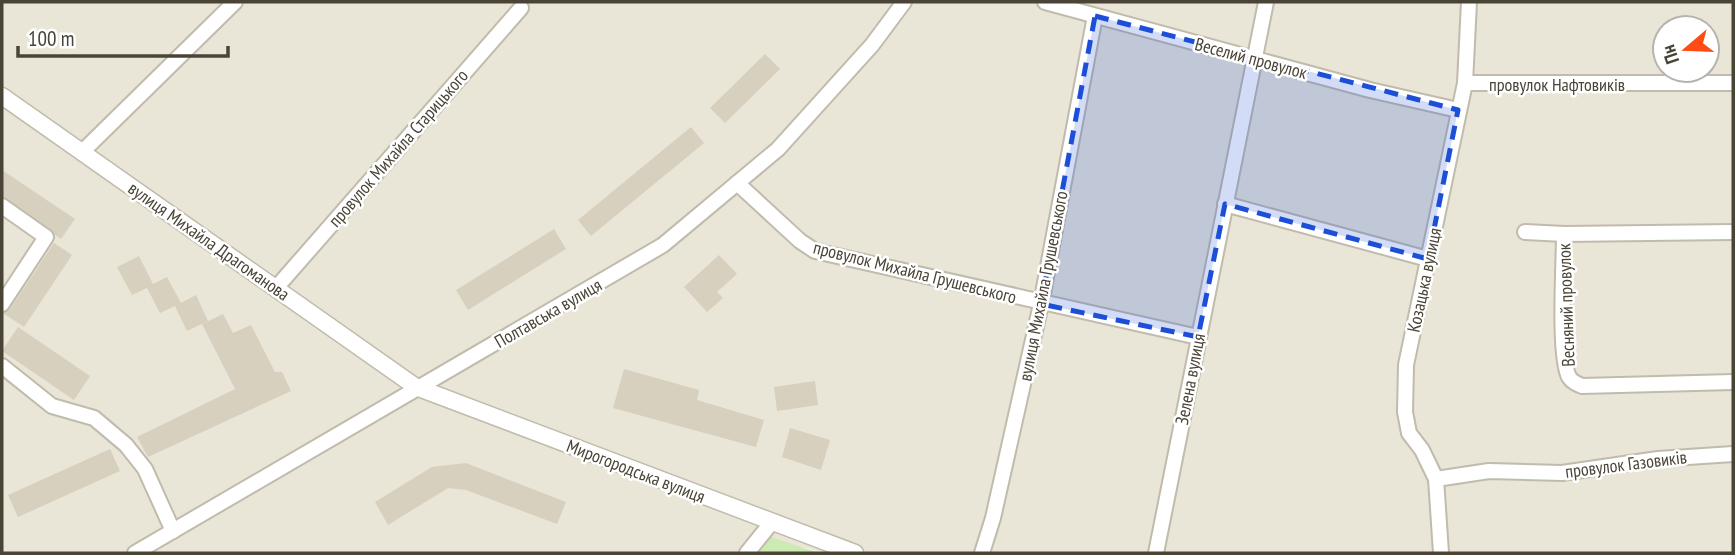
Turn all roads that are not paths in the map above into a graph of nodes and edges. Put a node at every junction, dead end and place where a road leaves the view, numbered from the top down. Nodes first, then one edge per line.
1 (235, 2) edge
2 (904, 2) edge
3 (1045, 2) edge
4 (1266, 2) edge
5 (1469, 2) edge
6 (521, 8) dead end
7 (1095, 16) junction
8 (1254, 59) junction
9 (1465, 83) junction
10 (1733, 83) edge
11 (2, 96) edge
12 (1458, 110) junction
13 (82, 152) junction
14 (737, 183) junction
15 (1224, 204) junction
16 (2, 206) edge
17 (1525, 232) dead end
18 (1733, 232) edge
19 (1564, 234) junction
20 (1428, 259) junction
21 (276, 288) junction
22 (2, 304) edge
23 (1041, 304) junction
24 (1198, 337) junction
25 (2, 366) edge
26 (1733, 382) edge
27 (416, 387) junction
28 (1733, 454) edge
29 (1436, 480) junction
30 (772, 522) junction
31 (173, 531) junction
32 (135, 553) edge
33 (747, 553) edge
34 (855, 553) edge
35 (982, 553) edge
36 (1156, 553) edge
37 (1441, 553) edge

1 - 13 street
2 - 14 street, Полтавська вулиця
3 - 7 street, Веселий провулок
4 - 8 street, Зелена вулиця
5 - 9 street, Козацька вулиця
6 - 21 street, провулок Михайла Старицького
7 - 8 street, Веселий провулок
7 - 23 street, вулиця Михайла Грушевського
8 - 12 street, Веселий провулок
8 - 15 street, Зелена вулиця
9 - 10 street, провулок Нафтовиків
9 - 12 street, Козацька вулиця
11 - 13 street, вулиця Михайла Драгоманова
12 - 20 street, Козацька вулиця
13 - 21 street, вулиця Михайла Драгоманова
14 - 23 street, провулок Михайла Грушевського
14 - 27 street, Полтавська вулиця
15 - 20 street
15 - 24 street, Зелена вулиця
16 - 22 street
17 - 19 street, Весняний провулок
18 - 19 street, Весняний провулок
19 - 26 street, Весняний провулок
20 - 29 street, Козацька вулиця
21 - 27 street, вулиця Михайла Драгоманова
23 - 24 street, провулок Михайла Грушевського
23 - 35 street, вулиця Михайла Грушевського
24 - 36 street, Зелена вулиця
25 - 31 street
27 - 30 street, Мирогородська вулиця
27 - 31 street, Полтавська вулиця
28 - 29 street, провулок Газовиків
29 - 37 street, Козацька вулиця
30 - 33 street
30 - 34 street, Мирогородська вулиця
31 - 32 street, Полтавська вулиця

